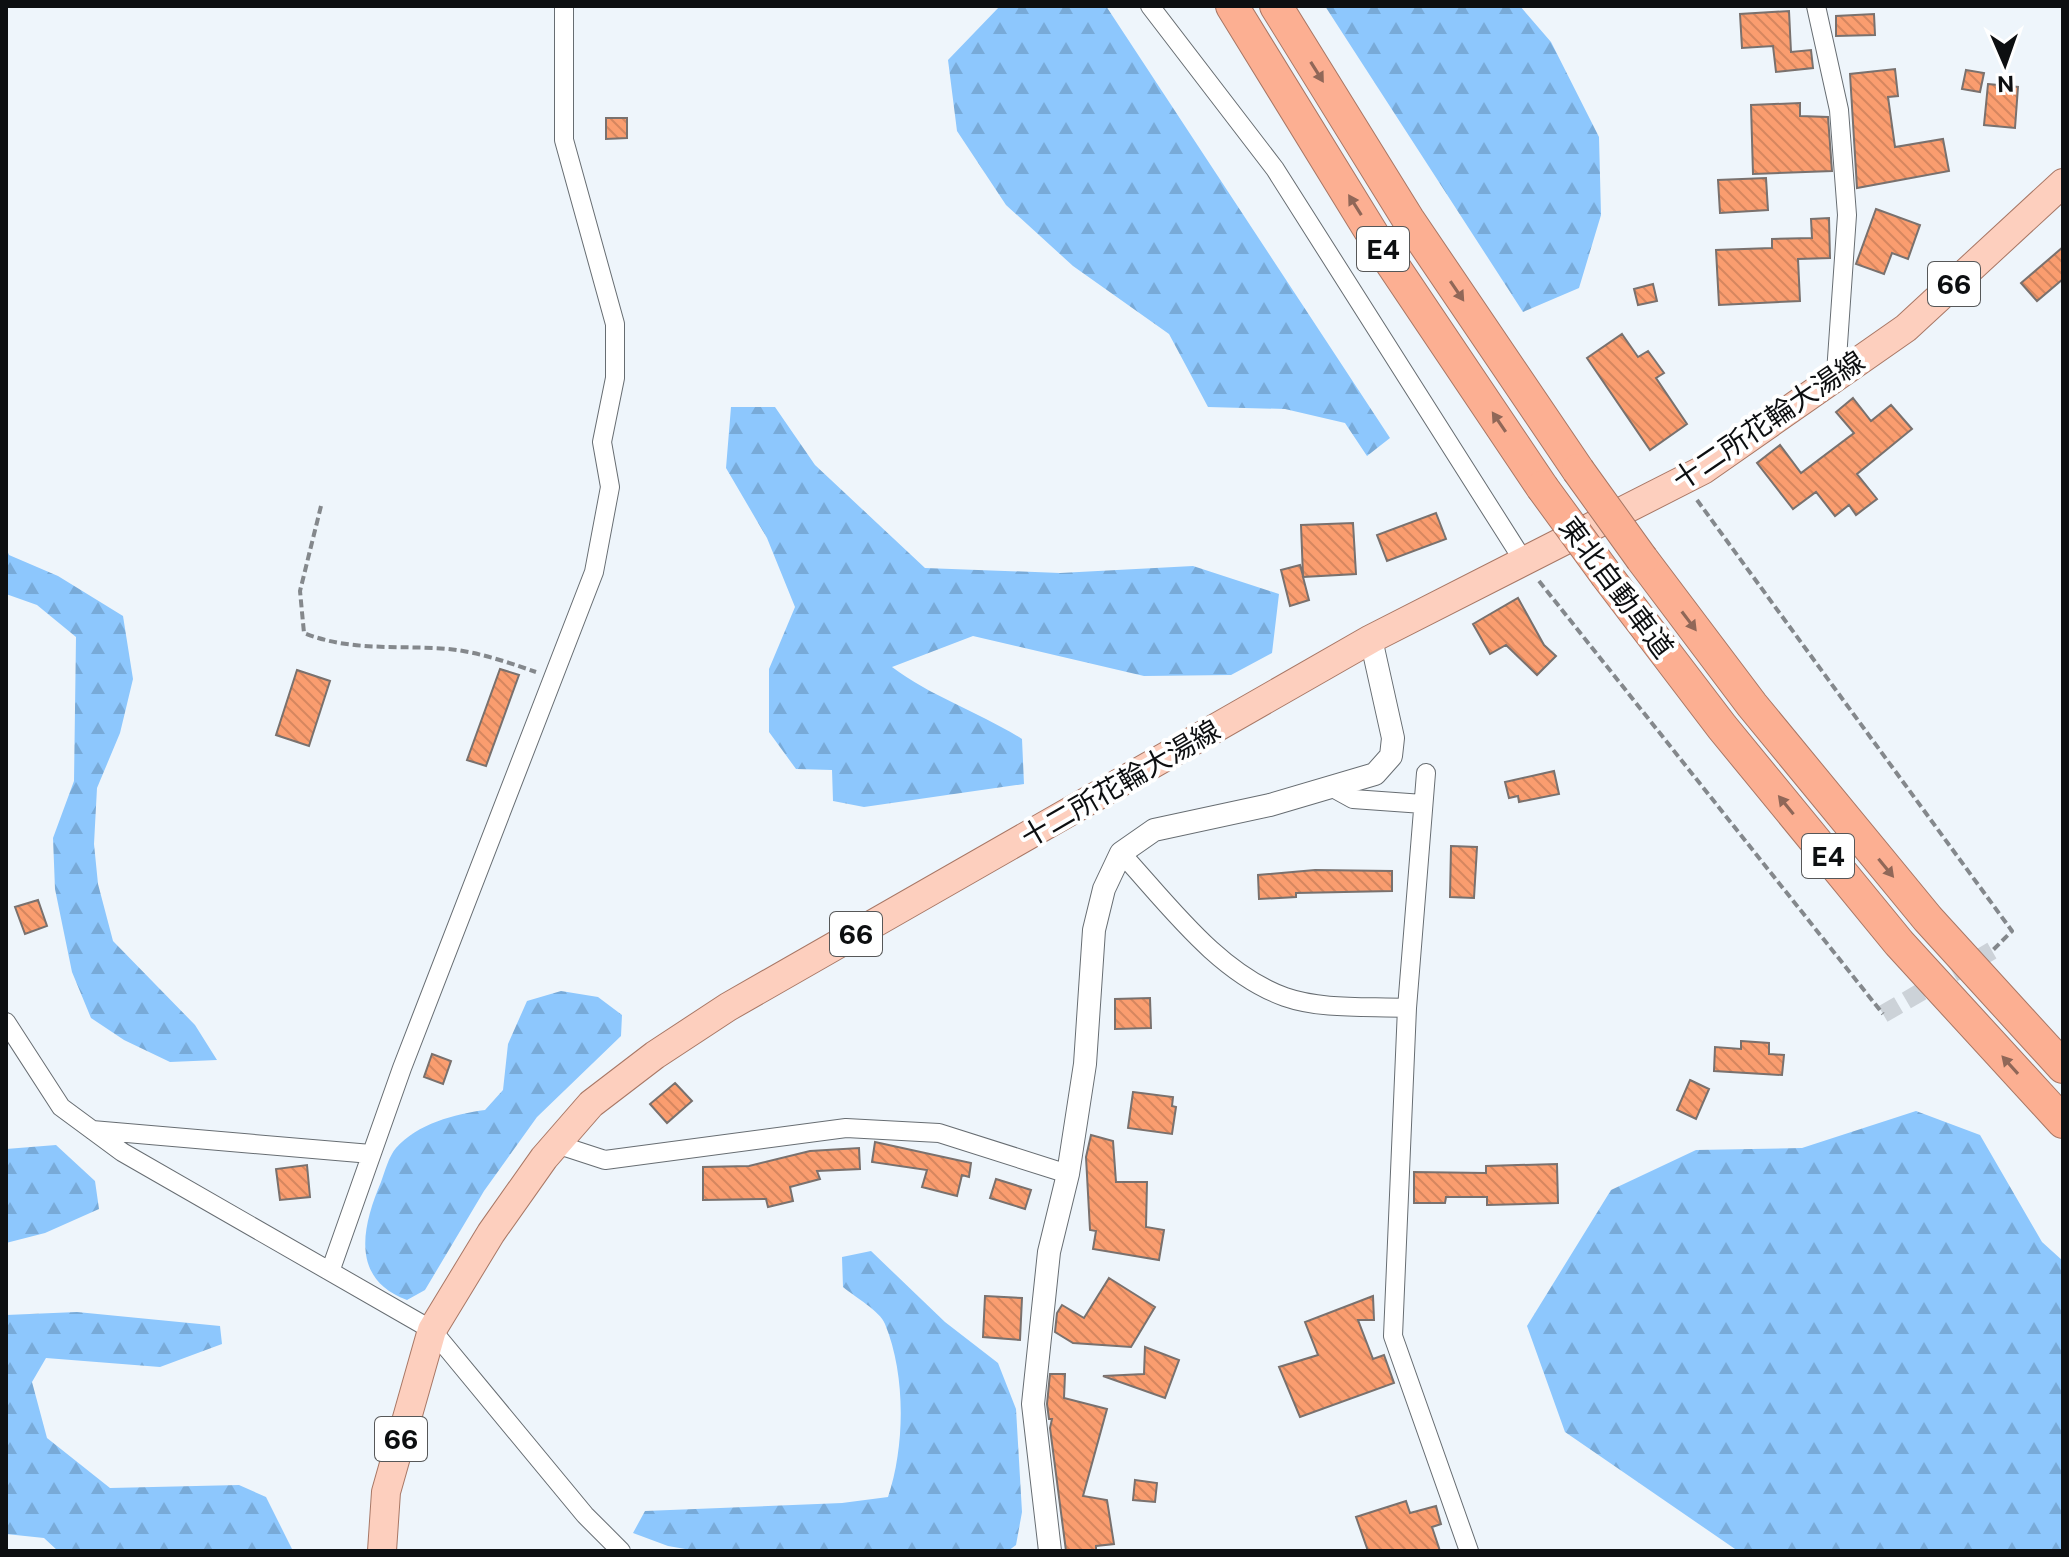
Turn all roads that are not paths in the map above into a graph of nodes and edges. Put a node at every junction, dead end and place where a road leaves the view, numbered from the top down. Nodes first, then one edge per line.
1 (564, 6) edge
2 (1150, 6) edge
3 (1232, 6) edge
4 (1276, 6) edge
5 (1816, 6) edge
6 (2063, 183) edge
7 (1836, 373) junction
8 (1523, 560) junction
9 (1371, 639) junction
10 (1426, 773) dead end
11 (1333, 788) junction
12 (1423, 804) junction
13 (1121, 853) junction
14 (1407, 1008) junction
15 (6, 1022) edge
16 (2063, 1067) edge
17 (2063, 1122) edge
18 (92, 1130) junction
19 (556, 1144) junction
20 (371, 1154) junction
21 (1068, 1174) junction
22 (331, 1269) junction
23 (432, 1330) junction
24 (382, 1551) edge
25 (621, 1551) edge
26 (1050, 1551) edge
27 (1469, 1551) edge

1 - 20 street
2 - 8 street
17 -> 3 highway, 東北自動車道 / E4, bridge
4 -> 16 highway, 東北自動車道 / E4, bridge
5 - 7 street
6 - 7 main road, 十二所花輪大湯線 / 66
7 - 8 main road, 十二所花輪大湯線 / 66
8 - 9 main road, 十二所花輪大湯線 / 66
9 - 11 street
9 - 19 main road, 十二所花輪大湯線 / 66
10 - 12 street
11 - 12 street
11 - 13 street
12 - 14 street
13 - 14 street
13 - 21 street
14 - 27 street
15 - 18 street
18 - 20 street
18 - 22 street
19 - 21 street
19 - 23 main road, 十二所花輪大湯線 / 66
20 - 22 street
21 - 26 street
22 - 23 street
23 - 24 main road, 十二所花輪大湯線 / 66
23 - 25 street

